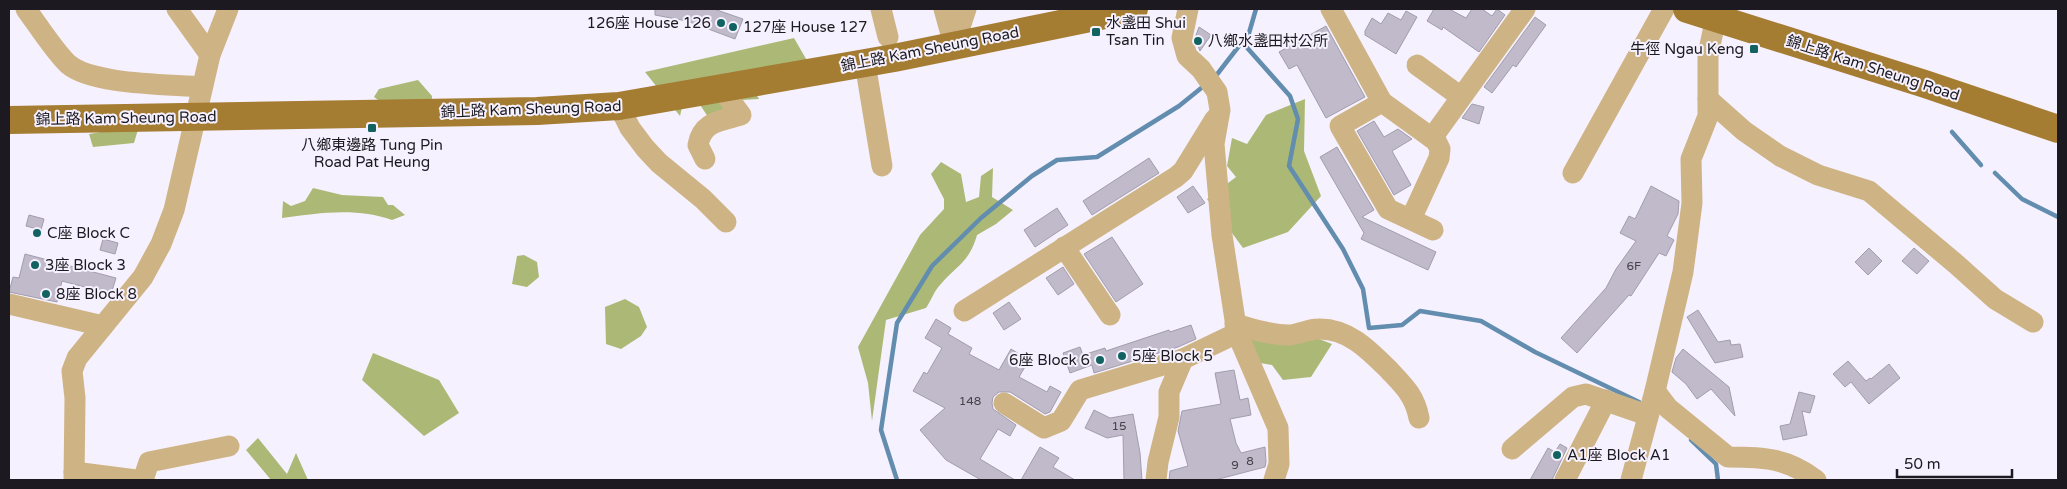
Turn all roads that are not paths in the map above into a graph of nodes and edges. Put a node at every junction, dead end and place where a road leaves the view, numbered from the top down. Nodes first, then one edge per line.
1 (26, 9) edge
2 (177, 9) edge
3 (228, 9) edge
4 (881, 9) edge
5 (944, 9) edge
6 (966, 9) edge
7 (1134, 9) edge
8 (1188, 9) edge
9 (1331, 9) edge
10 (1525, 9) edge
11 (1664, 9) edge
12 (1687, 9) edge
13 (1716, 17) junction
14 (888, 37) dead end
15 (954, 45) junction
16 (210, 55) junction
17 (865, 63) junction
18 (1417, 65) dead end
19 (202, 87) junction
20 (721, 88) junction
21 (1462, 97) junction
22 (1708, 100) junction
23 (1219, 101) junction
24 (1382, 102) junction
25 (619, 106) junction
26 (195, 116) junction
27 (9, 120) edge
28 (2057, 127) edge
29 (1432, 138) junction
30 (705, 159) dead end
31 (882, 166) dead end
32 (1573, 173) dead end
33 (1411, 219) junction
34 (726, 222) dead end
35 (1433, 230) dead end
36 (1064, 247) junction
37 (9, 304) edge
38 (964, 311) dead end
39 (1110, 315) dead end
40 (2033, 322) dead end
41 (103, 326) junction
42 (1236, 328) junction
43 (1184, 359) junction
44 (1606, 400) junction
45 (1004, 403) dead end
46 (1651, 404) junction
47 (1419, 418) dead end
48 (229, 446) dead end
49 (1512, 449) dead end
50 (74, 476) edge
51 (136, 480) edge
52 (142, 480) edge
53 (1156, 480) edge
54 (1274, 480) edge
55 (1565, 480) edge
56 (1631, 480) edge
57 (1816, 480) edge

1 - 19 street
2 - 16 street
3 - 16 street
4 - 14 street
5 - 15 street
6 - 15 street
7 - 15 main road, 錦上路 Kam Sheung Road
8 - 23 street
9 - 24 street
10 - 21 street
11 - 32 street
12 - 13 main road, 錦上路 Kam Sheung Road
13 - 22 street
13 - 28 main road, 錦上路 Kam Sheung Road
15 - 17 main road, 錦上路 Kam Sheung Road
16 - 19 street
17 - 20 main road, 錦上路 Kam Sheung Road
17 - 31 street
18 - 21 street
19 - 26 street
20 - 25 main road, 錦上路 Kam Sheung Road
20 - 30 street
21 - 29 street
22 - 40 street
22 - 46 street
23 - 36 street
23 - 42 street
24 - 29 street
24 - 33 street
25 - 26 main road, 錦上路 Kam Sheung Road
25 - 34 street
26 - 27 main road, 錦上路 Kam Sheung Road
26 - 41 street
29 - 33 street
33 - 35 street
36 - 38 street
36 - 39 street
37 - 41 street
41 - 50 street
42 - 43 street
42 - 47 street
42 - 54 street
43 - 45 street
43 - 53 street
44 - 46 street
44 - 49 street
44 - 55 street
46 - 56 street
46 - 57 street
48 - 52 street
50 - 51 street

